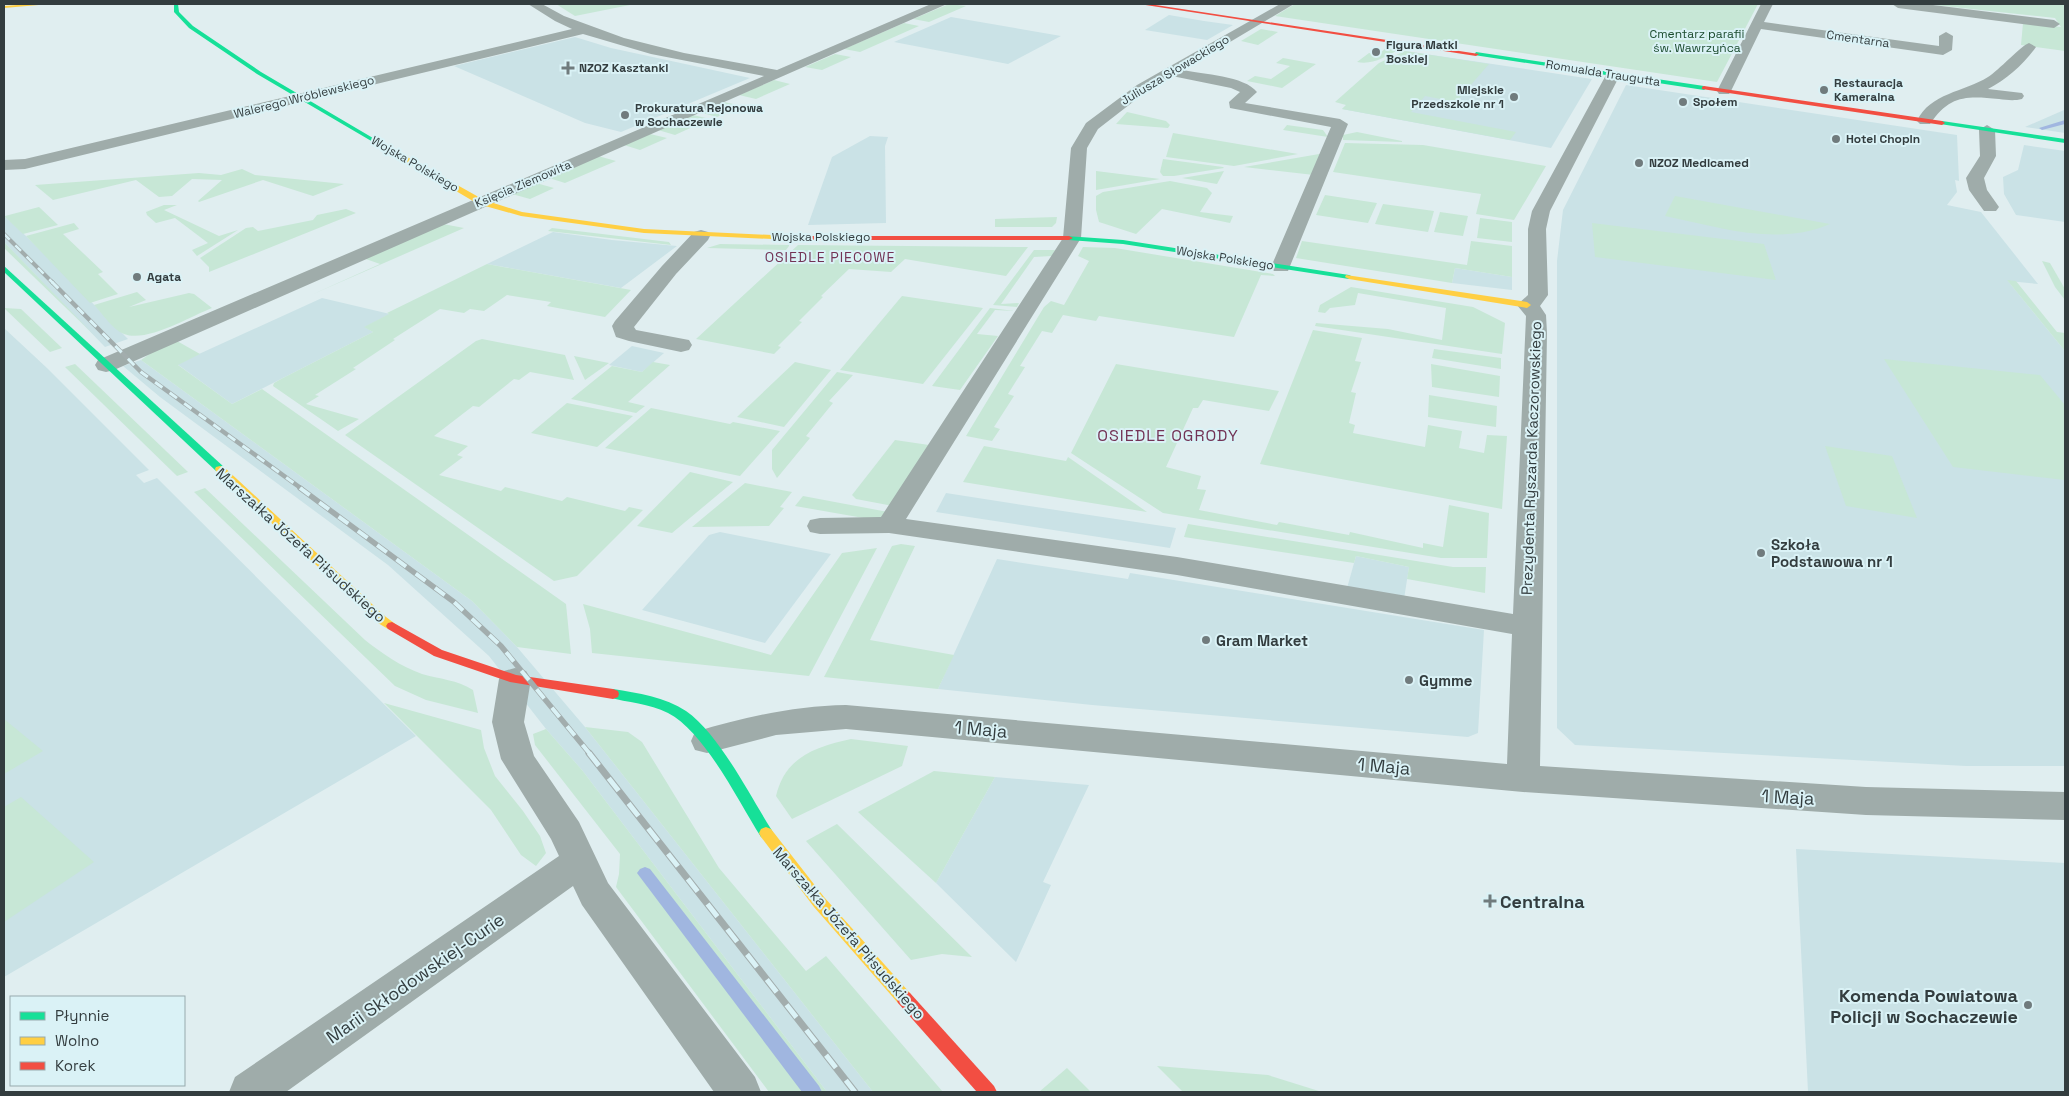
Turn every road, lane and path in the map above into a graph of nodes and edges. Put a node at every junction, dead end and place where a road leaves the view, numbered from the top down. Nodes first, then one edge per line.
1 (48, 4) edge
2 (176, 4) edge
3 (534, 4) edge
4 (941, 4) edge
5 (1141, 4) edge
6 (1288, 4) edge
7 (1767, 4) edge
8 (1898, 4) edge
9 (4, 7) edge
10 (1258, 21) junction
11 (2054, 24) dead end
12 (1756, 25) junction
13 (582, 30) junction
14 (1946, 36) dead end
15 (2029, 47) dead end
16 (1170, 72) junction
17 (778, 74) junction
18 (1613, 75) junction
19 (1724, 91) junction
20 (1970, 92) junction
21 (2017, 96) dead end
22 (299, 97) junction
23 (1925, 121) junction
24 (1988, 130) junction
25 (2065, 142) edge
26 (4, 165) edge
27 (481, 202) junction
28 (1990, 207) dead end
29 (701, 236) junction
30 (1072, 238) junction
31 (1281, 267) junction
32 (4, 268) edge
33 (26, 291) junction
34 (11, 296) dead end
35 (1527, 305) junction
36 (681, 345) dead end
37 (106, 365) junction
38 (889, 525) junction
39 (820, 526) dead end
40 (1527, 626) junction
41 (515, 679) junction
42 (707, 741) junction
43 (1524, 780) junction
44 (2065, 806) edge
45 (579, 862) junction
46 (250, 1092) edge
47 (740, 1092) edge
48 (988, 1092) edge

1 - 9 street
2 - 22 street, Wojska Polskiego
3 - 13 street
4 - 17 street, Księcia Ziemowita
5 - 10 street, Romualda Traugutta
6 - 10 street, Juliusza Słowackiego
7 - 12 street
8 - 11 street
10 - 16 street, Juliusza Słowackiego
10 - 18 street, Romualda Traugutta
12 - 14 street, Cmentarna
12 - 19 street
13 - 17 street
13 - 22 street, Walerego Wróblewskiego
15 - 20 street
16 - 30 street, Juliusza Słowackiego
16 - 31 street
17 - 27 street, Księcia Ziemowita
18 - 19 street, Romualda Traugutta
18 - 35 street, Prezydenta Ryszarda Kaczorowskiego
19 - 23 street, Romualda Traugutta
20 - 21 street
20 - 23 street
22 - 26 street, Walerego Wróblewskiego
22 - 27 street, Wojska Polskiego
23 - 24 street, Romualda Traugutta
24 - 25 street, Romualda Traugutta
24 - 28 street
27 - 29 street, Wojska Polskiego
27 - 37 street, Księcia Ziemowita
29 - 30 street, Wojska Polskiego
29 - 36 street
30 - 31 street, Wojska Polskiego
30 - 38 street
31 - 35 street, Wojska Polskiego
32 - 33 street, Marszałka Józefa Piłsudskiego
33 - 34 street
33 - 37 street, Marszałka Józefa Piłsudskiego
35 - 40 street, Prezydenta Ryszarda Kaczorowskiego
37 - 41 street, Marszałka Józefa Piłsudskiego
38 - 39 street
38 - 40 street
40 - 43 street, Prezydenta Ryszarda Kaczorowskiego
41 - 42 street, Marszałka Józefa Piłsudskiego
41 - 45 street
42 - 43 street, 1 Maja
42 - 48 street, Marszałka Józefa Piłsudskiego
43 - 44 street, 1 Maja
45 - 46 street, Marii Skłodowskiej-Curie
45 - 47 street

